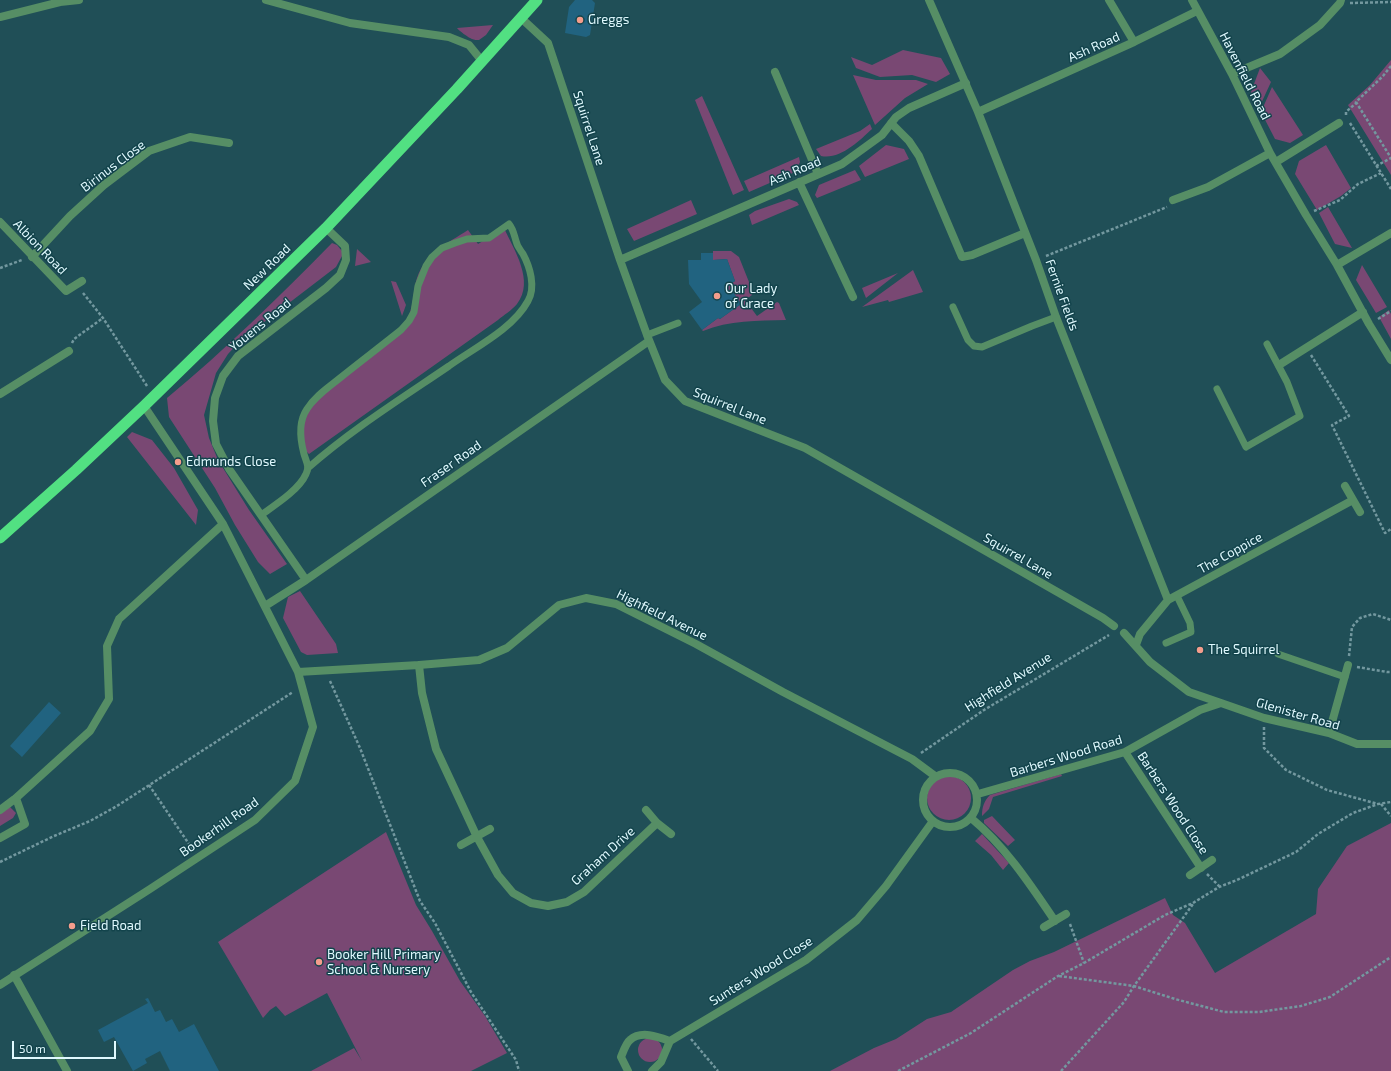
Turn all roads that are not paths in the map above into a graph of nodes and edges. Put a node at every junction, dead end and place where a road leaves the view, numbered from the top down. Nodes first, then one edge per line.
1 (79, 0) edge
2 (266, 0) edge
3 (537, 0) edge
4 (929, 0) edge
5 (1109, 0) edge
6 (1192, 0) edge
7 (1340, 2) edge
8 (1197, 11) junction
9 (0, 17) edge
10 (521, 18) junction
11 (1134, 42) junction
12 (482, 61) junction
13 (775, 72) dead end
14 (1232, 74) junction
15 (966, 83) junction
16 (978, 112) junction
17 (891, 123) junction
18 (1339, 123) dead end
19 (229, 143) dead end
20 (1270, 153) junction
21 (1276, 162) junction
22 (818, 174) junction
23 (799, 182) junction
24 (1173, 200) road end
25 (0, 222) edge
26 (326, 228) junction
27 (1025, 233) junction
28 (1391, 233) edge
29 (32, 257) junction
30 (620, 260) junction
31 (1337, 265) junction
32 (82, 281) dead end
33 (853, 297) dead end
34 (953, 307) dead end
35 (1363, 312) junction
36 (1056, 317) junction
37 (678, 323) dead end
38 (648, 338) junction
39 (1267, 344) dead end
40 (69, 351) road end
41 (1391, 360) edge
42 (1279, 365) junction
43 (1217, 389) dead end
44 (0, 394) edge
45 (144, 406) junction
46 (308, 468) junction
47 (1345, 486) dead end
48 (1353, 500) junction
49 (1360, 512) dead end
50 (261, 515) junction
51 (223, 524) junction
52 (0, 538) edge
53 (306, 580) junction
54 (1177, 596) junction
55 (1168, 600) junction
56 (265, 606) junction
57 (1113, 630) road end
58 (1124, 633) dead end
59 (1166, 643) dead end
60 (1136, 645) junction
61 (1278, 654) dead end
62 (419, 665) junction
63 (1348, 665) road end
64 (298, 672) junction
65 (1345, 677) junction
66 (1221, 703) junction
67 (1329, 733) junction
68 (1391, 744) edge
69 (1125, 752) junction
70 (935, 776) junction
71 (978, 794) junction
72 (16, 798) junction
73 (0, 810) edge
74 (646, 810) dead end
75 (971, 818) junction
76 (933, 821) junction
77 (657, 823) junction
78 (490, 829) dead end
79 (671, 834) dead end
80 (477, 837) junction
81 (0, 838) edge
82 (461, 845) dead end
83 (1212, 860) dead end
84 (1201, 868) junction
85 (1190, 875) dead end
86 (1066, 914) road end
87 (1055, 921) junction
88 (1044, 927) dead end
89 (14, 975) junction
90 (0, 985) edge
91 (670, 1041) junction
92 (67, 1071) edge
93 (628, 1071) edge
94 (652, 1071) edge

1 - 9 street
2 - 12 street
3 - 10 highway, New Road
4 - 15 street, Fernie Fields
5 - 11 street
6 - 8 street, Havenfield Road
7 - 14 street
8 - 11 street, Ash Road
8 - 14 street, Havenfield Road
10 - 12 highway, New Road
10 - 30 street, Squirrel Lane
11 - 16 street, Ash Road
12 - 26 highway, New Road
13 - 22 street
14 - 20 street, Havenfield Road
15 - 16 street, Fernie Fields
15 - 17 street, Ash Road
16 - 27 street, Fernie Fields
17 - 22 street, Ash Road
17 - 27 street
18 - 21 street
19 - 29 street, Birinus Close
20 - 21 street, Havenfield Road
20 - 24 street
21 - 31 street, Havenfield Road
22 - 23 street, Ash Road
23 - 30 street, Ash Road
23 - 33 street
25 - 29 street, Albion Road
26 - 45 highway, New Road
26 - 50 street, Youens Road
27 - 36 street, Fernie Fields
28 - 31 street
29 - 32 street, Albion Road
30 - 38 street, Squirrel Lane
31 - 35 street, Havenfield Road
34 - 36 lane
35 - 41 street, Havenfield Road
35 - 42 street
36 - 55 street, Fernie Fields
37 - 38 lane
38 - 53 street, Fraser Road
38 - 57 street, Squirrel Lane
39 - 42 lane
40 - 44 street
42 - 43 lane
45 - 51 street, Bookerhill Road
45 - 52 highway, New Road
46 - 46 lane
46 - 50 lane
47 - 48 street
48 - 49 street
48 - 54 street, The Coppice
50 - 53 street, Youens Road
51 - 56 street, Bookerhill Road
51 - 72 street
53 - 56 street, Fraser Road
54 - 55 street, The Coppice
54 - 59 lane
55 - 60 street, The Coppice
56 - 64 street, Bookerhill Road
58 - 60 street
60 - 66 street
61 - 65 lane
62 - 64 street, Highfield Avenue
62 - 70 street, Highfield Avenue
62 - 80 street, Graham Drive
63 - 65 street
64 - 89 street, Bookerhill Road
65 - 67 street
66 - 67 street, Glenister Road
66 - 69 street, Barbers Wood Road
67 - 68 street, Glenister Road
69 - 71 street, Barbers Wood Road
69 - 84 street, Barbers Wood Close
70 - 71 street
70 - 76 street
71 - 75 street
72 - 73 street
72 - 81 street
74 - 77 street
75 - 76 street
75 - 87 street
76 - 91 street, Sunters Wood Close
77 - 79 street
77 - 80 street, Graham Drive
78 - 80 street
80 - 82 street
83 - 84 street, Barbers Wood Close
84 - 85 street, Barbers Wood Close
86 - 87 street
87 - 88 street
89 - 90 street, Bookerhill Road
89 - 92 street
91 - 93 street
91 - 94 street

